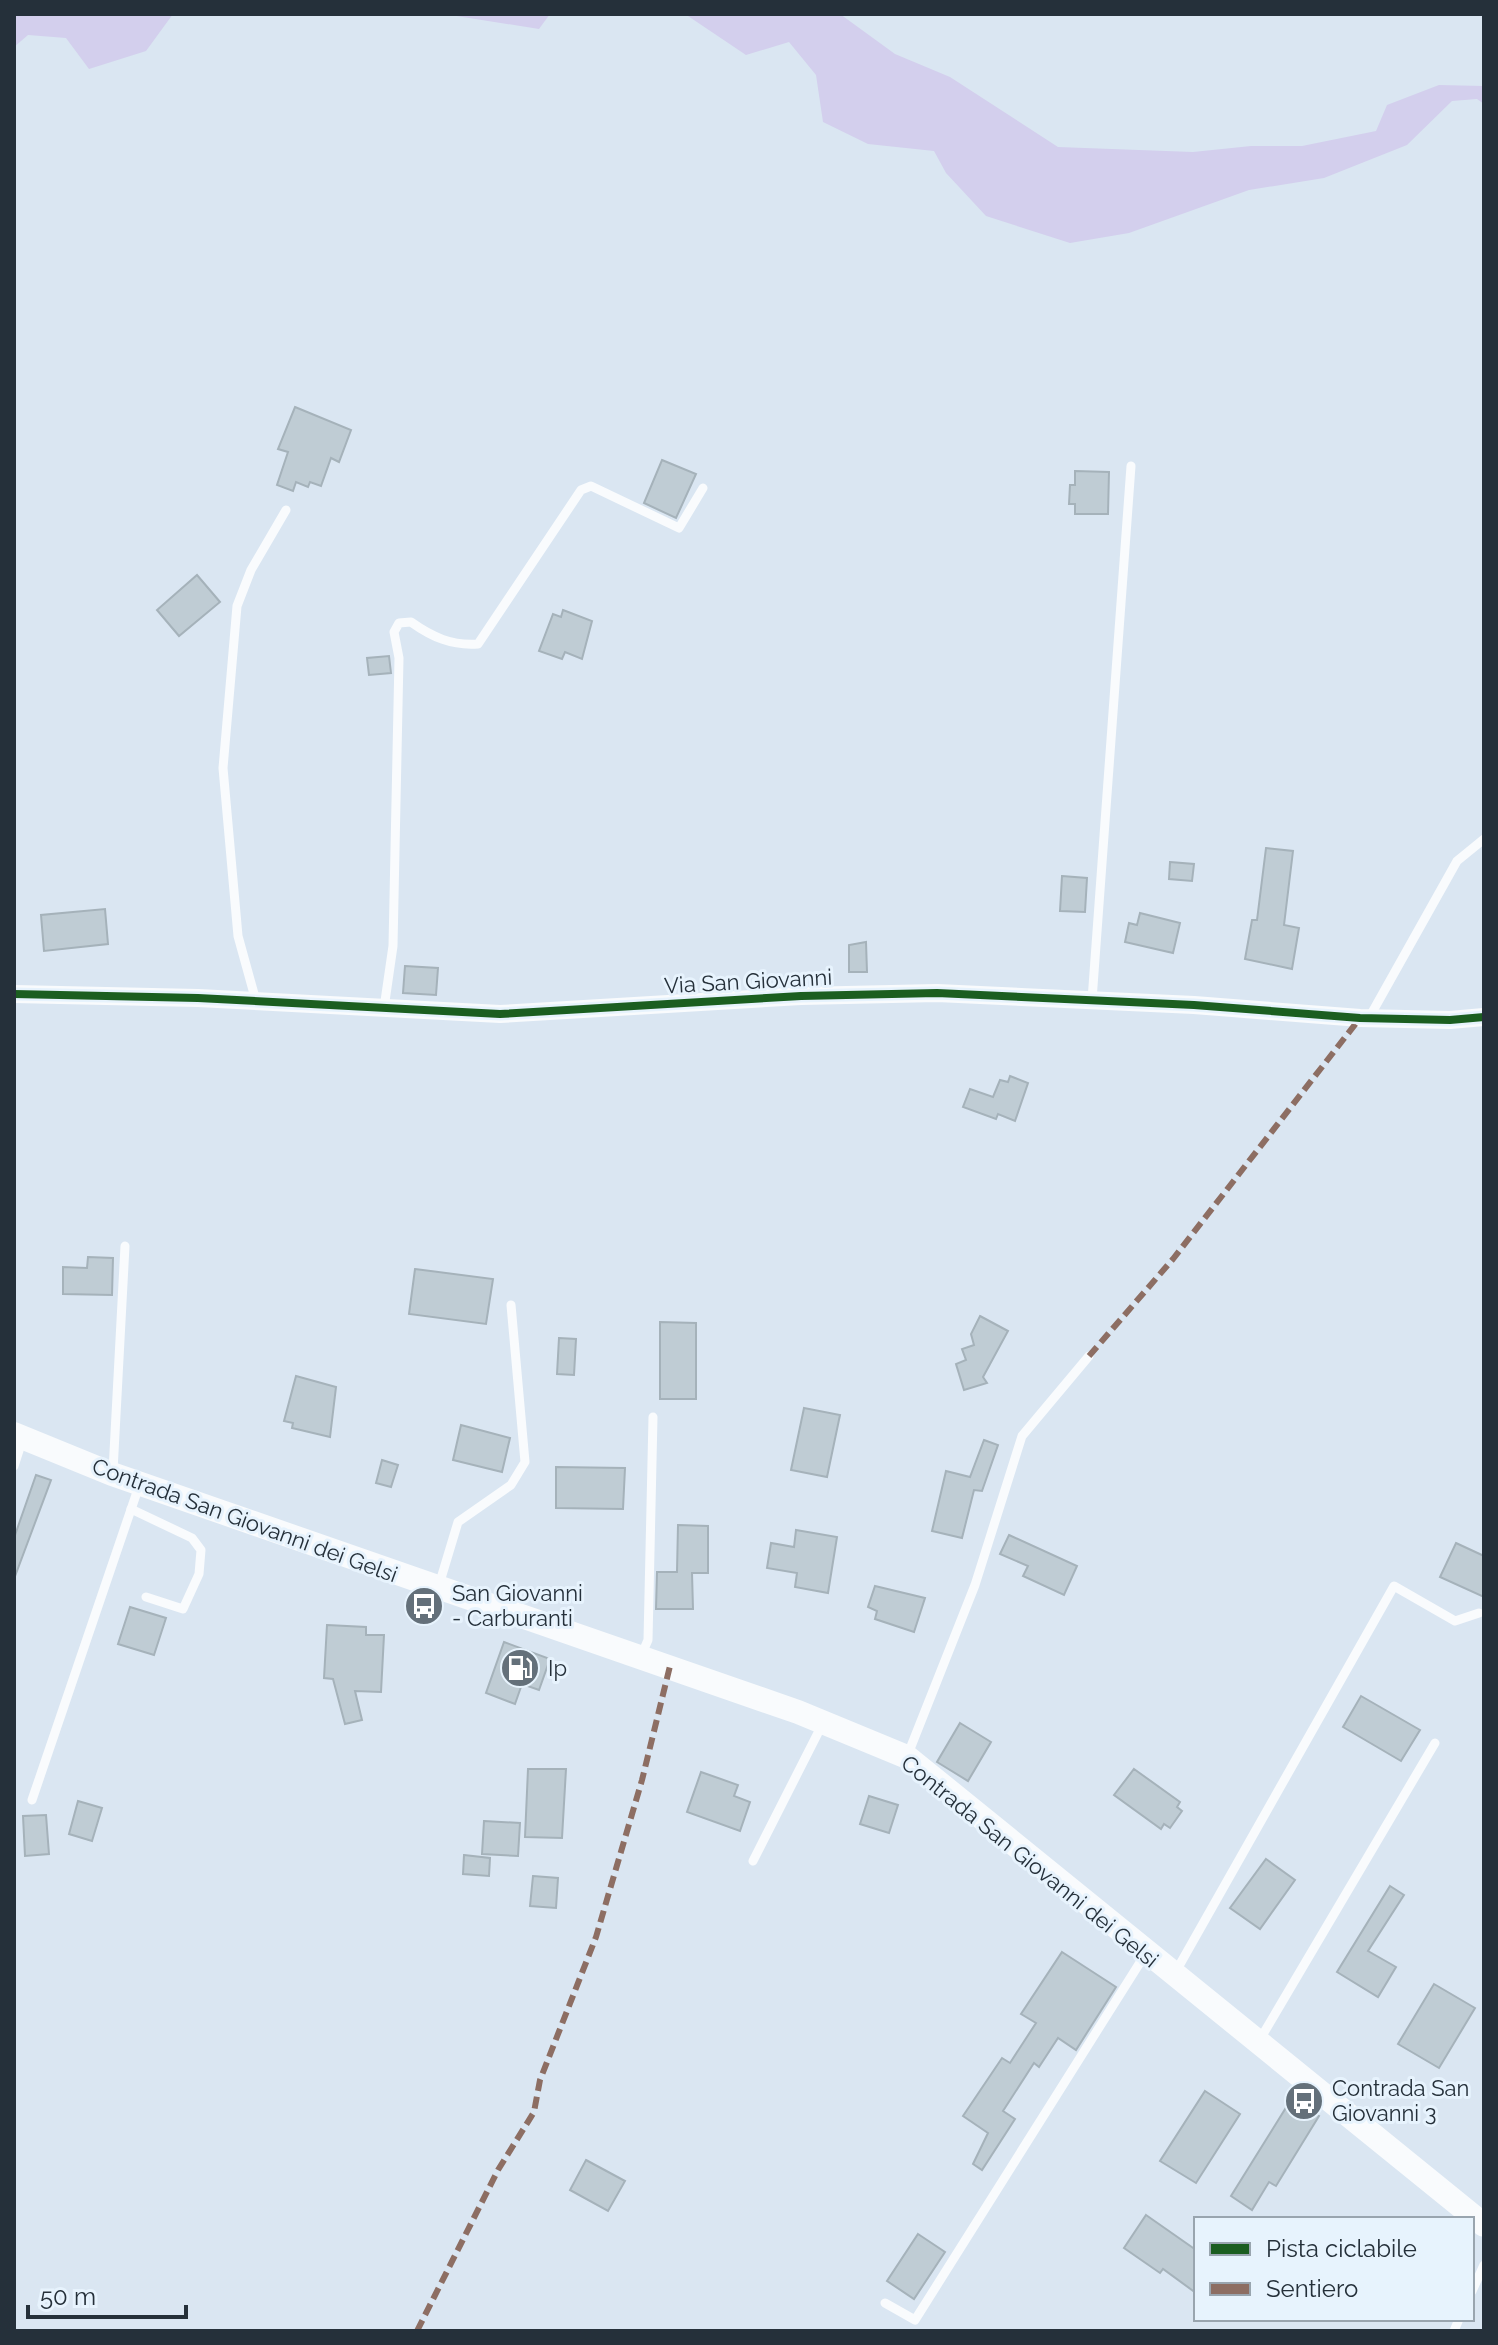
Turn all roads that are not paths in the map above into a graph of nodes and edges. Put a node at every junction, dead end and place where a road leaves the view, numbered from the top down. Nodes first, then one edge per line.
1 (1131, 466) dead end
2 (703, 488) dead end
3 (286, 510) dead end
4 (1484, 839) edge
5 (14, 994) edge
6 (1092, 1000) junction
7 (256, 1001) junction
8 (384, 1008) junction
9 (1484, 1017) edge
10 (1369, 1018) junction
11 (125, 1246) dead end
12 (511, 1305) dead end
13 (1089, 1356) dead end
14 (653, 1417) dead end
15 (19, 1436) edge
16 (14, 1466) edge
17 (112, 1474) junction
18 (140, 1483) junction
19 (131, 1509) junction
20 (438, 1588) junction
21 (146, 1597) dead end
22 (1479, 1613) dead end
23 (641, 1656) junction
24 (823, 1723) junction
25 (1435, 1743) dead end
26 (907, 1757) junction
27 (32, 1800) dead end
28 (753, 1861) dead end
29 (1146, 1953) junction
30 (1173, 1976) junction
31 (1257, 2044) junction
32 (1474, 2217) edge
33 (1484, 2265) edge
34 (1474, 2287) edge
35 (885, 2303) dead end

1 - 6 lane
2 - 8 lane
3 - 7 lane
4 - 10 lane
5 - 7 street, Via San Giovanni
6 - 8 street, Via San Giovanni
6 - 10 street, Via San Giovanni
7 - 8 street, Via San Giovanni
9 - 10 street, Via San Giovanni
11 - 17 lane
12 - 20 lane
13 - 26 lane
14 - 23 lane
15 - 16 lane
15 - 17 main road, Contrada San Giovanni dei Gelsi
17 - 18 main road, Contrada San Giovanni dei Gelsi
18 - 19 lane
18 - 20 main road, Contrada San Giovanni dei Gelsi
19 - 21 lane
19 - 27 lane
20 - 23 main road, Contrada San Giovanni dei Gelsi
22 - 30 lane
23 - 24 main road, Contrada San Giovanni dei Gelsi
24 - 26 main road, Contrada San Giovanni dei Gelsi
24 - 28 lane
25 - 31 lane
26 - 29 main road, Contrada San Giovanni dei Gelsi
29 - 30 main road, Contrada San Giovanni dei Gelsi
29 - 35 lane
30 - 31 main road, Contrada San Giovanni dei Gelsi
31 - 32 main road, Contrada San Giovanni dei Gelsi
33 - 34 lane

